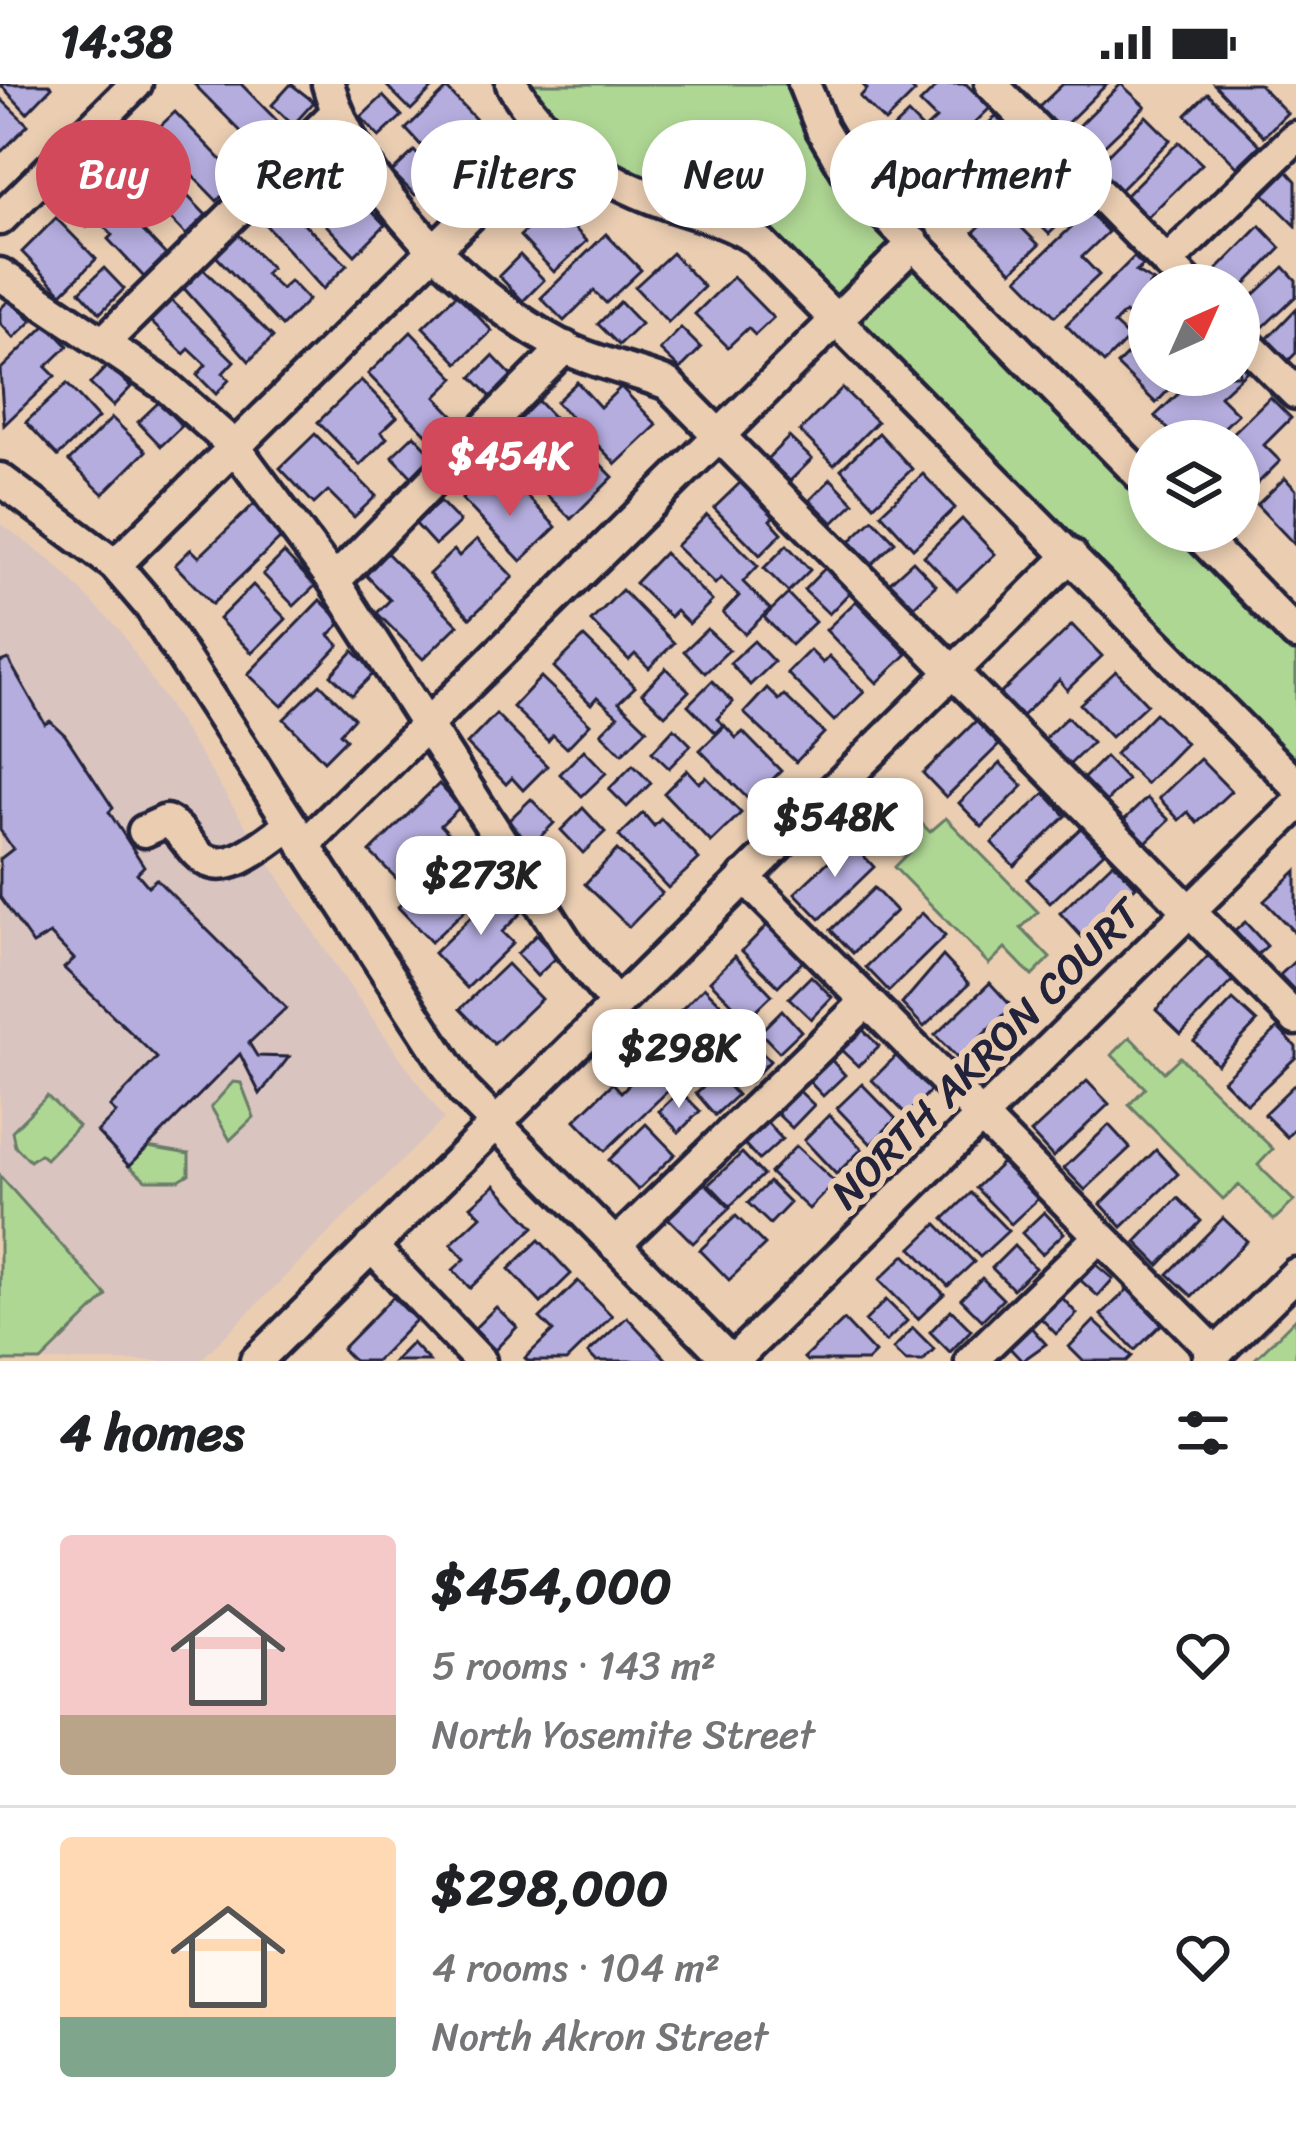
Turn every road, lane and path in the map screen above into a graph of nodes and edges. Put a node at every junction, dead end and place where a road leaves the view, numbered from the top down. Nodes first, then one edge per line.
1 (136, 84) edge
2 (512, 84) edge
3 (804, 84) edge
4 (991, 84) edge
5 (332, 99) edge
6 (540, 120) edge
7 (1296, 137) edge
8 (618, 180) edge
9 (0, 219) edge
10 (456, 228) edge
11 (914, 243) junction
12 (435, 248) junction
13 (1167, 262) joint
14 (0, 274) edge
15 (837, 318) junction
16 (104, 342) junction
17 (565, 347) junction
18 (1260, 357) edge
19 (1296, 393) edge
20 (720, 434) junction
21 (234, 446) junction
22 (1128, 462) edge
23 (0, 478) edge
24 (1216, 552) edge
25 (1071, 554) junction
26 (115, 565) junction
27 (334, 581) junction
28 (1296, 634) edge
29 (954, 671) junction
30 (428, 724) junction
31 (1296, 784) edge
32 (1296, 806) edge
33 (144, 832) dead end
34 (297, 836) junction
35 (744, 878) junction
36 (1190, 911) junction
37 (866, 1002) junction
38 (616, 1004) junction
39 (1296, 1019) edge
40 (980, 1118) junction
41 (495, 1124) junction
42 (1099, 1237) junction
43 (615, 1245) junction
44 (371, 1246) junction
45 (1296, 1274) edge
46 (1212, 1357) edge
47 (256, 1361) edge
48 (480, 1361) edge
49 (732, 1361) edge
50 (971, 1361) edge

1 - 9 street
2 - 6 street
3 - 11 street
4 - 13 street
5 - 12 street
5 - 16 street
7 - 13 street
8 - 15 street
10 - 12 street
11 - 15 street
11 - 22 street
12 - 17 street
12 - 21 street
14 - 16 street
15 - 20 street
15 - 25 street
16 - 21 street
17 - 20 street
17 - 27 street
18 - 19 street
20 - 29 street
20 - 30 street
21 - 26 street
21 - 27 street
23 - 26 street
24 - 28 street
25 - 29 street
25 - 31 street
26 - 34 street
27 - 30 street
29 - 35 street
29 - 36 street
30 - 34 street
30 - 38 street
32 - 36 street, NORTH AKRON COURT
33 - 34 street
34 - 41 street
35 - 37 street
35 - 38 street
36 - 39 street
36 - 40 street, NORTH AKRON COURT
37 - 40 street
37 - 43 street
38 - 41 street
40 - 42 street
40 - 49 street, NORTH AKRON COURT
41 - 43 street
41 - 44 street
42 - 46 street
42 - 50 street
43 - 49 street
44 - 47 street
44 - 48 street
45 - 46 street

